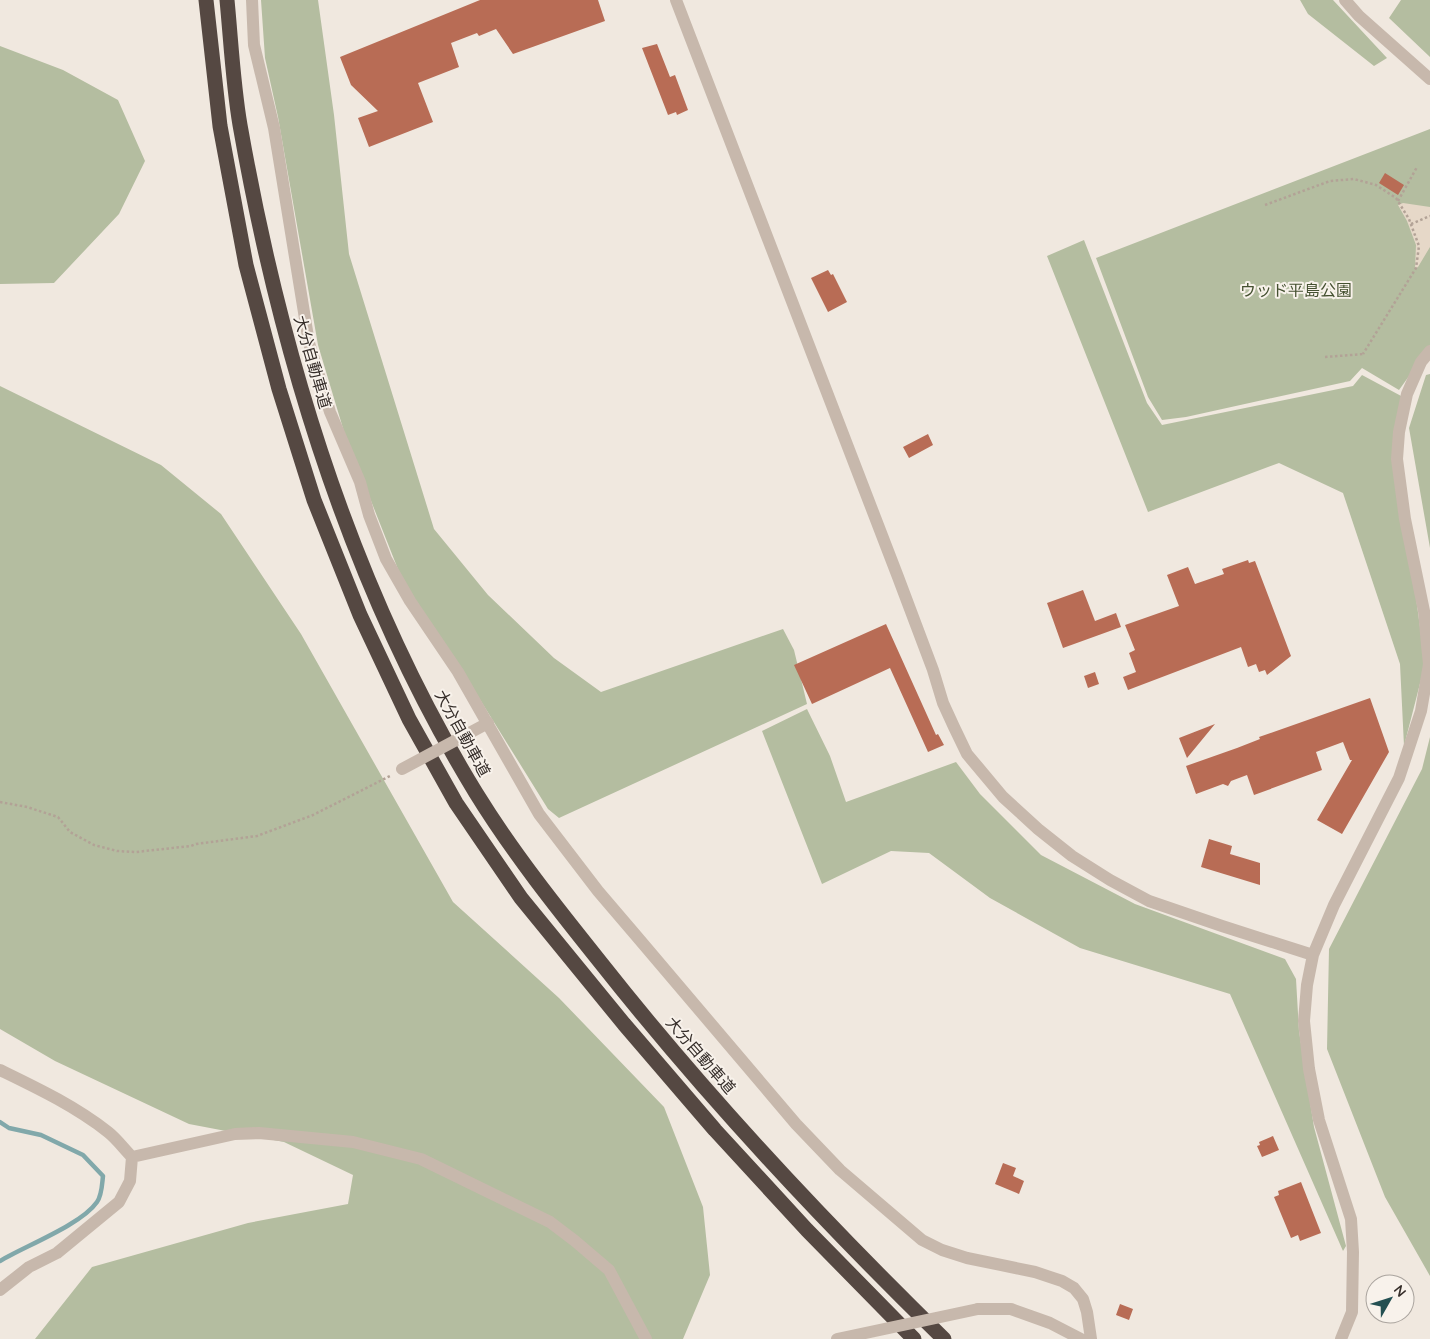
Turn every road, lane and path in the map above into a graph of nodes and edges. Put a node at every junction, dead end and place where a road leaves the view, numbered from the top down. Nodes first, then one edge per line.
1 (206, 0) edge
2 (227, 0) edge
3 (252, 0) edge
4 (676, 0) edge
5 (1345, 0) edge
6 (1430, 79) edge
7 (1417, 167) dead end
8 (1398, 201) junction
9 (1265, 205) dead end
10 (1428, 217) edge
11 (1430, 220) edge
12 (1410, 224) junction
13 (1430, 351) edge
14 (1326, 357) dead end
15 (488, 722) junction
16 (402, 769) joint
17 (0, 802) edge
18 (1313, 955) junction
19 (0, 1070) edge
20 (132, 1157) junction
21 (0, 1290) edge
22 (646, 1339) edge
23 (837, 1339) edge
24 (914, 1339) edge
25 (944, 1339) edge
26 (1081, 1339) edge
27 (1091, 1339) edge
28 (1341, 1339) edge

1 - 24 highway
2 - 25 highway, 大分自動車道
3 - 15 street
4 - 18 street
5 - 6 street
7 - 8 path
8 - 9 path
8 - 12 path
10 - 11 path
10 - 12 path
12 - 14 path
13 - 18 street
15 - 16 street, bridge
15 - 27 street
16 - 17 path
18 - 28 street
19 - 20 street
20 - 21 street
20 - 22 street
23 - 26 street, bridge

